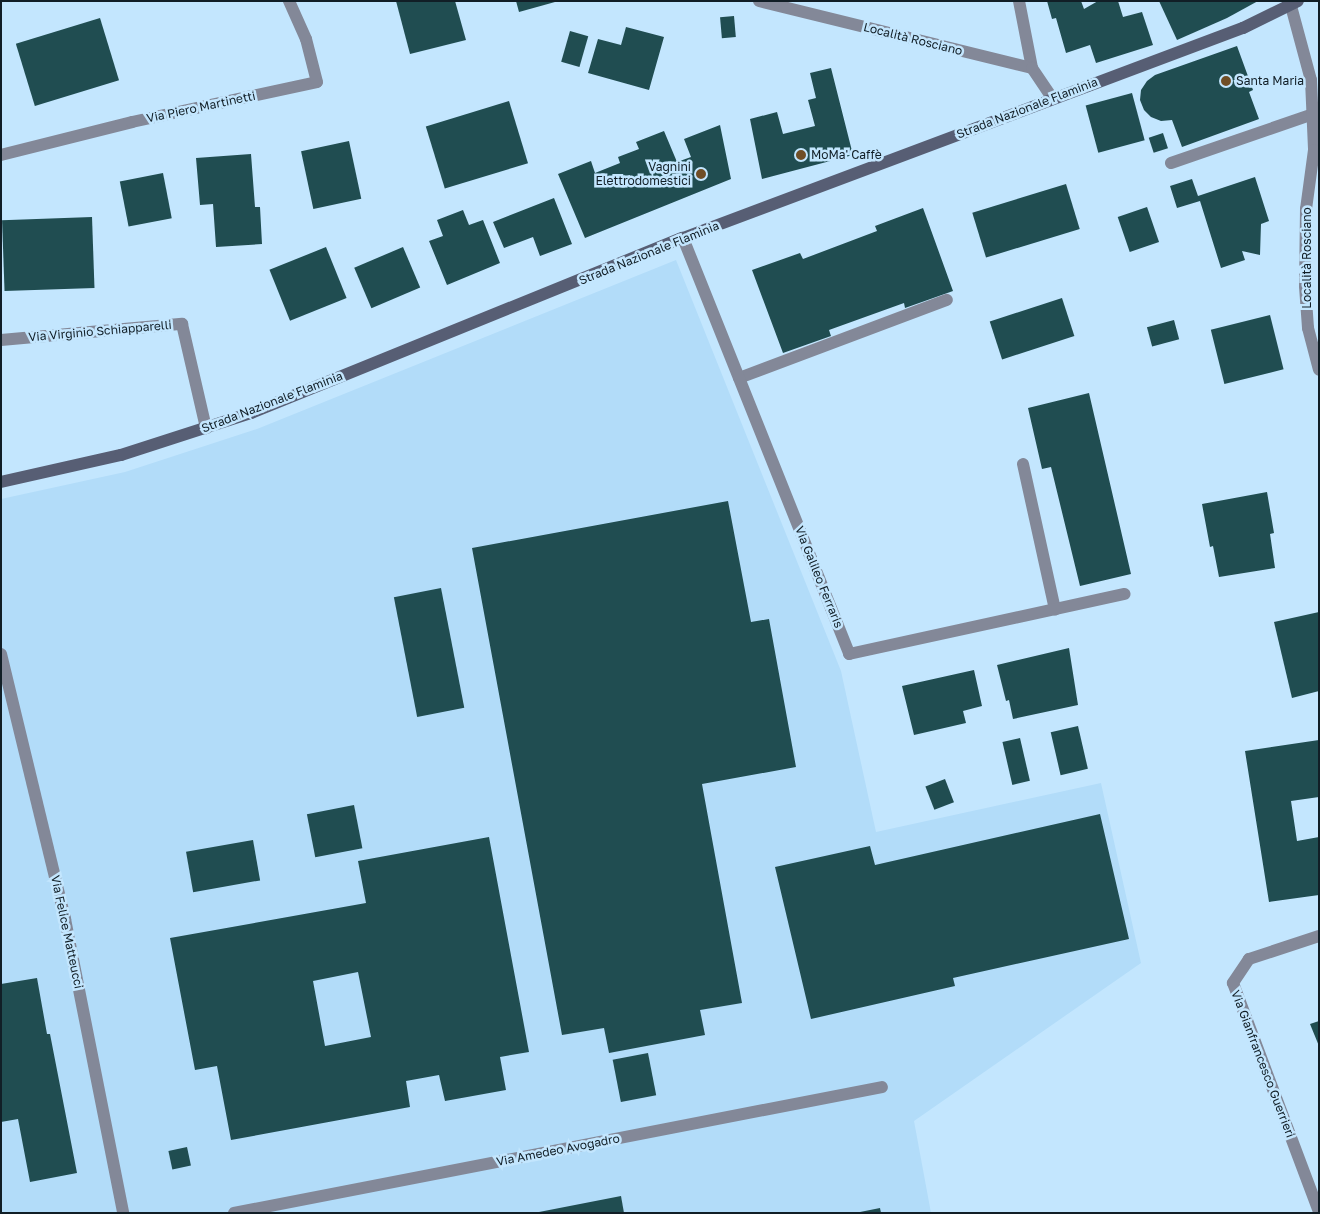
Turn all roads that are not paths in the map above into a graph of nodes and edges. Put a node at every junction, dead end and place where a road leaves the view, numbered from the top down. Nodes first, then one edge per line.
1 (289, 1) edge
2 (759, 1) edge
3 (1019, 1) edge
4 (1294, 4) edge
5 (1032, 68) junction
6 (1052, 98) junction
7 (1313, 114) junction
8 (1316, 151) edge
9 (1, 155) edge
10 (1171, 163) dead end
11 (683, 238) junction
12 (947, 300) dead end
13 (1, 340) edge
14 (1319, 370) edge
15 (739, 378) junction
16 (206, 428) junction
17 (1023, 464) dead end
18 (1, 482) edge
19 (1125, 594) dead end
20 (1055, 610) junction
21 (1, 654) edge
22 (1319, 936) edge
23 (882, 1087) dead end
24 (1319, 1212) edge
25 (122, 1213) edge
26 (234, 1213) edge

1 - 9 street, Via Piero Martinetti
2 - 5 street, Località Rosciano
3 - 5 street
4 - 6 main road, Strada Nazionale Flaminia
4 - 7 street, Strada Nazionale Flaminia
5 - 6 street
6 - 11 main road, Strada Nazionale Flaminia
7 - 8 street, Località Rosciano
7 - 10 street
8 - 14 street, Località Rosciano
11 - 15 street, Via Galileo Ferraris
11 - 16 main road, Strada Nazionale Flaminia
12 - 15 street
13 - 16 street, Via Virginio Schiapparelli
15 - 20 street, Via Galileo Ferraris
16 - 18 main road, Strada Nazionale Flaminia
17 - 20 street
19 - 20 street, Via Galileo Ferraris
21 - 25 street, Via Felice Matteucci
22 - 24 street, Via Gianfrancesco Guerrieri
23 - 26 street, Via Amedeo Avogadro

